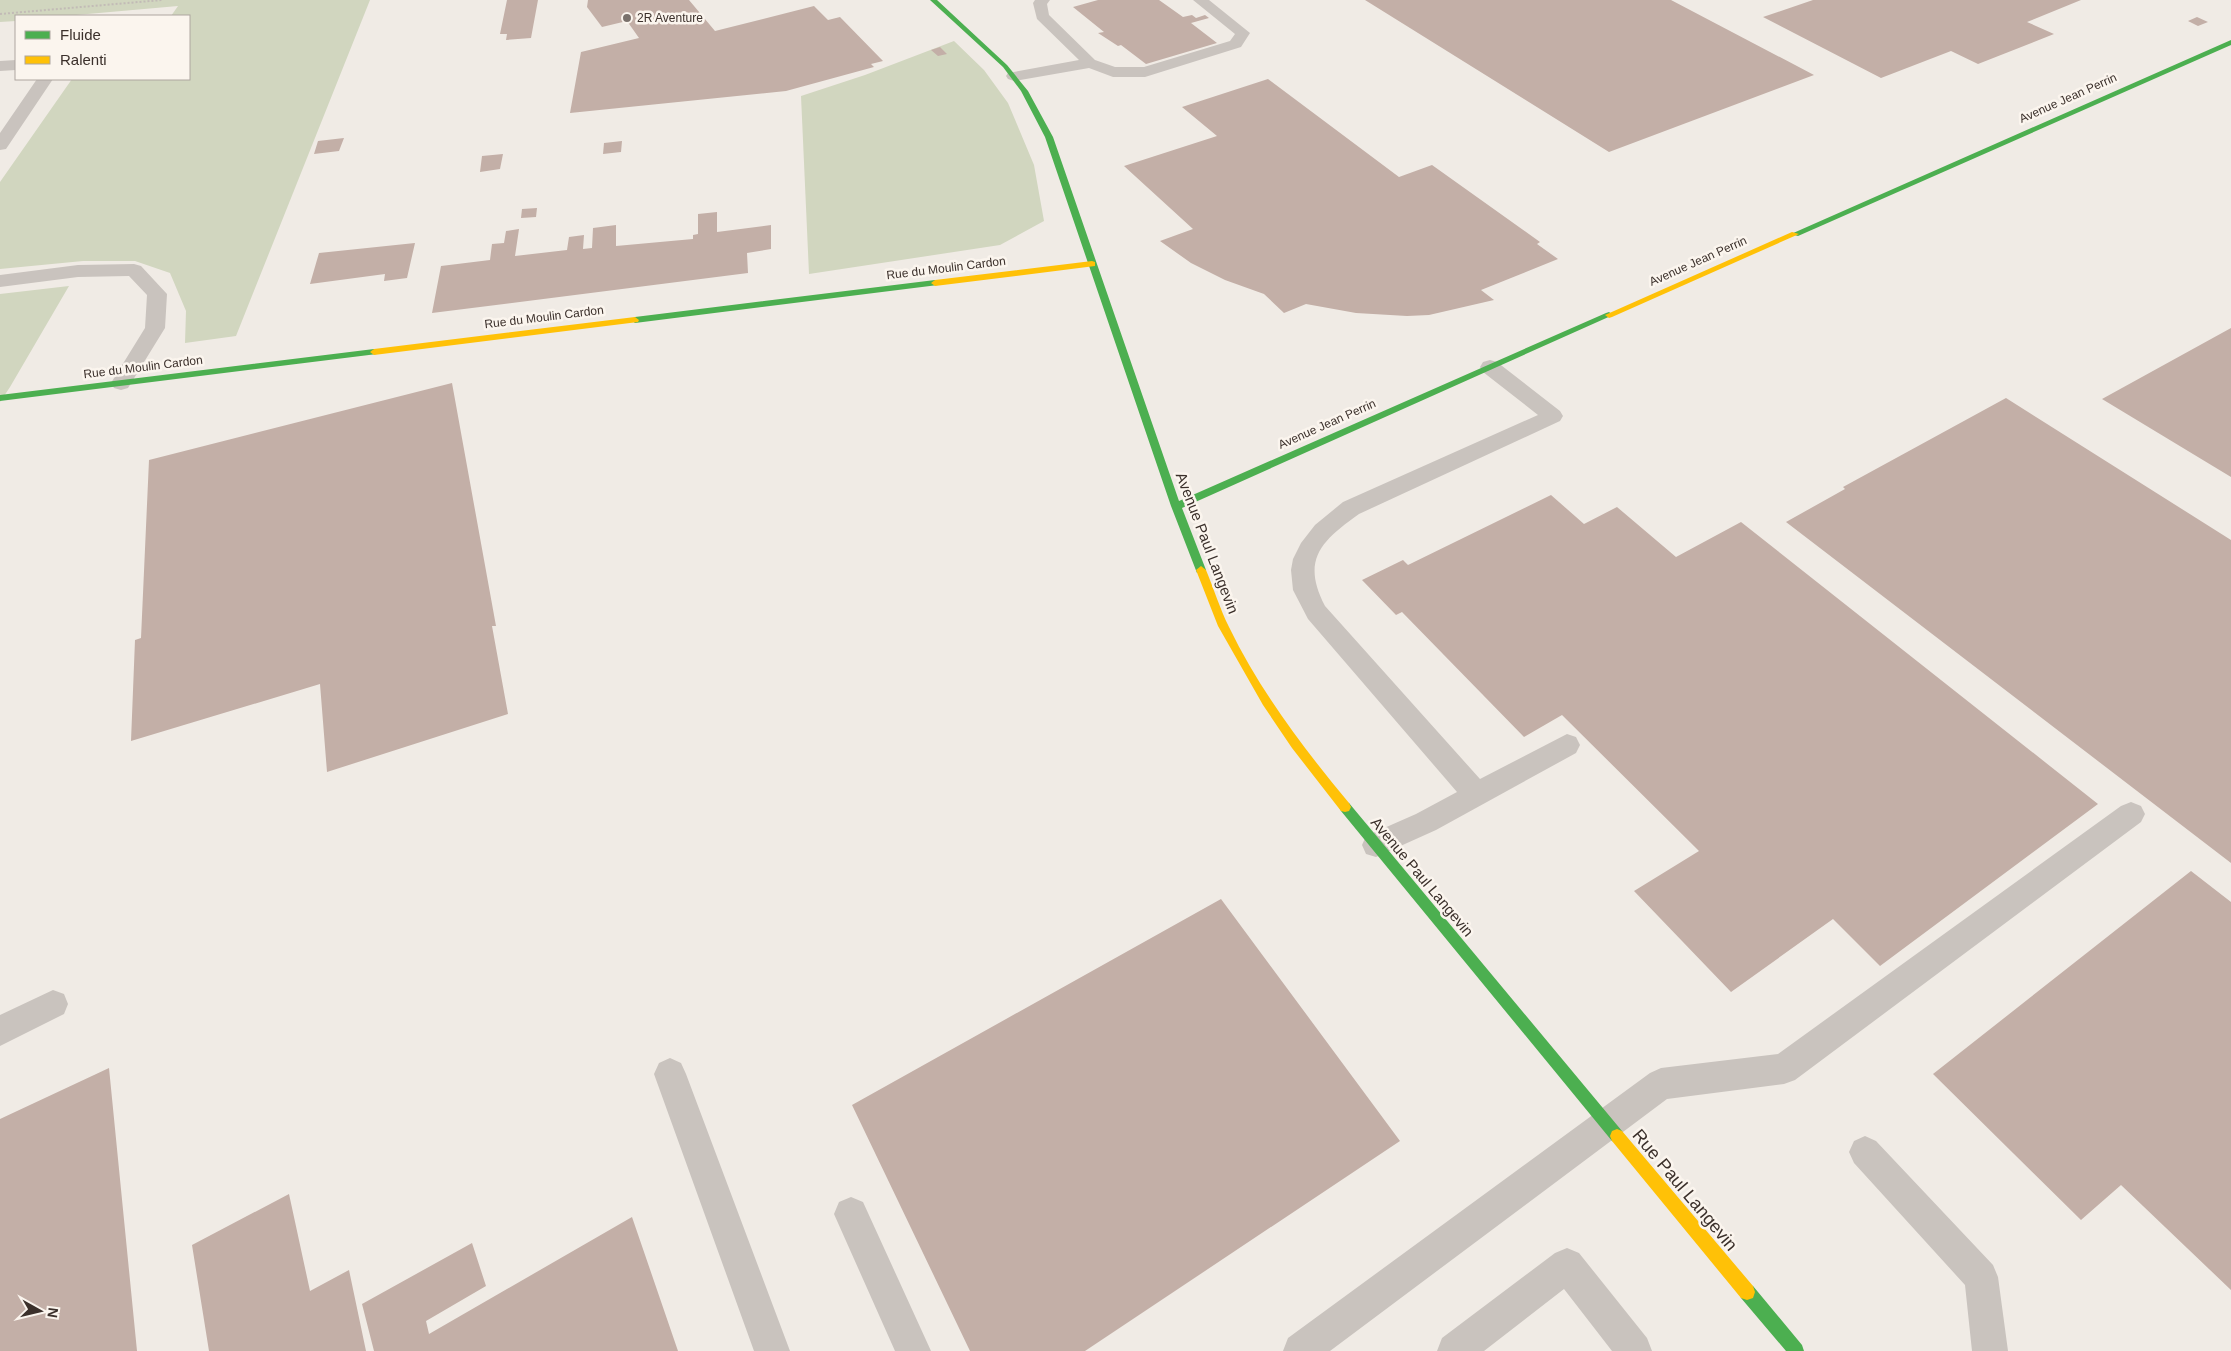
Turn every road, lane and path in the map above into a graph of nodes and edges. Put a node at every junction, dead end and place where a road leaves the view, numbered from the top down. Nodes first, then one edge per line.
1 (162, 0) edge
2 (933, 0) edge
3 (1043, 0) edge
4 (1200, 0) edge
5 (0, 14) edge
6 (2231, 42) edge
7 (1090, 63) junction
8 (15, 65) edge
9 (0, 66) edge
10 (1014, 76) junction
11 (44, 80) edge
12 (0, 145) edge
13 (1092, 264) junction
14 (0, 281) edge
15 (1490, 367) junction
16 (121, 383) junction
17 (0, 398) edge
18 (1176, 506) junction
19 (1567, 745) dead end
20 (1476, 794) junction
21 (2131, 814) dead end
22 (1376, 845) junction
23 (53, 1004) dead end
24 (0, 1031) edge
25 (1546, 1050) joint
26 (670, 1074) dead end
27 (1608, 1125) junction
28 (1865, 1152) dead end
29 (851, 1214) dead end
30 (772, 1351) edge
31 (913, 1351) edge
32 (1301, 1351) edge
33 (1455, 1351) edge
34 (1634, 1351) edge
35 (1796, 1351) edge
36 (1990, 1351) edge

1 - 5 path
2 - 10 street, Avenue Paul Langevin
3 - 7 lane
4 - 7 lane
6 - 15 street, Avenue Jean Perrin
7 - 10 lane
8 - 9 lane
10 - 13 street, Avenue Paul Langevin
11 - 12 lane
13 - 16 street, Rue du Moulin Cardon
13 - 18 street, Avenue Paul Langevin
14 - 16 lane
15 - 18 street, Avenue Jean Perrin
15 - 20 lane
16 - 17 street, Rue du Moulin Cardon
18 - 22 street, Avenue Paul Langevin
19 - 20 lane
20 - 22 lane
21 - 27 lane
22 - 25 street, Avenue Paul Langevin
23 - 24 lane
25 - 27 street, Rue Paul Langevin
26 - 30 lane
27 - 32 lane
27 - 35 street, Rue Paul Langevin
28 - 36 lane
29 - 31 lane
33 - 34 lane

